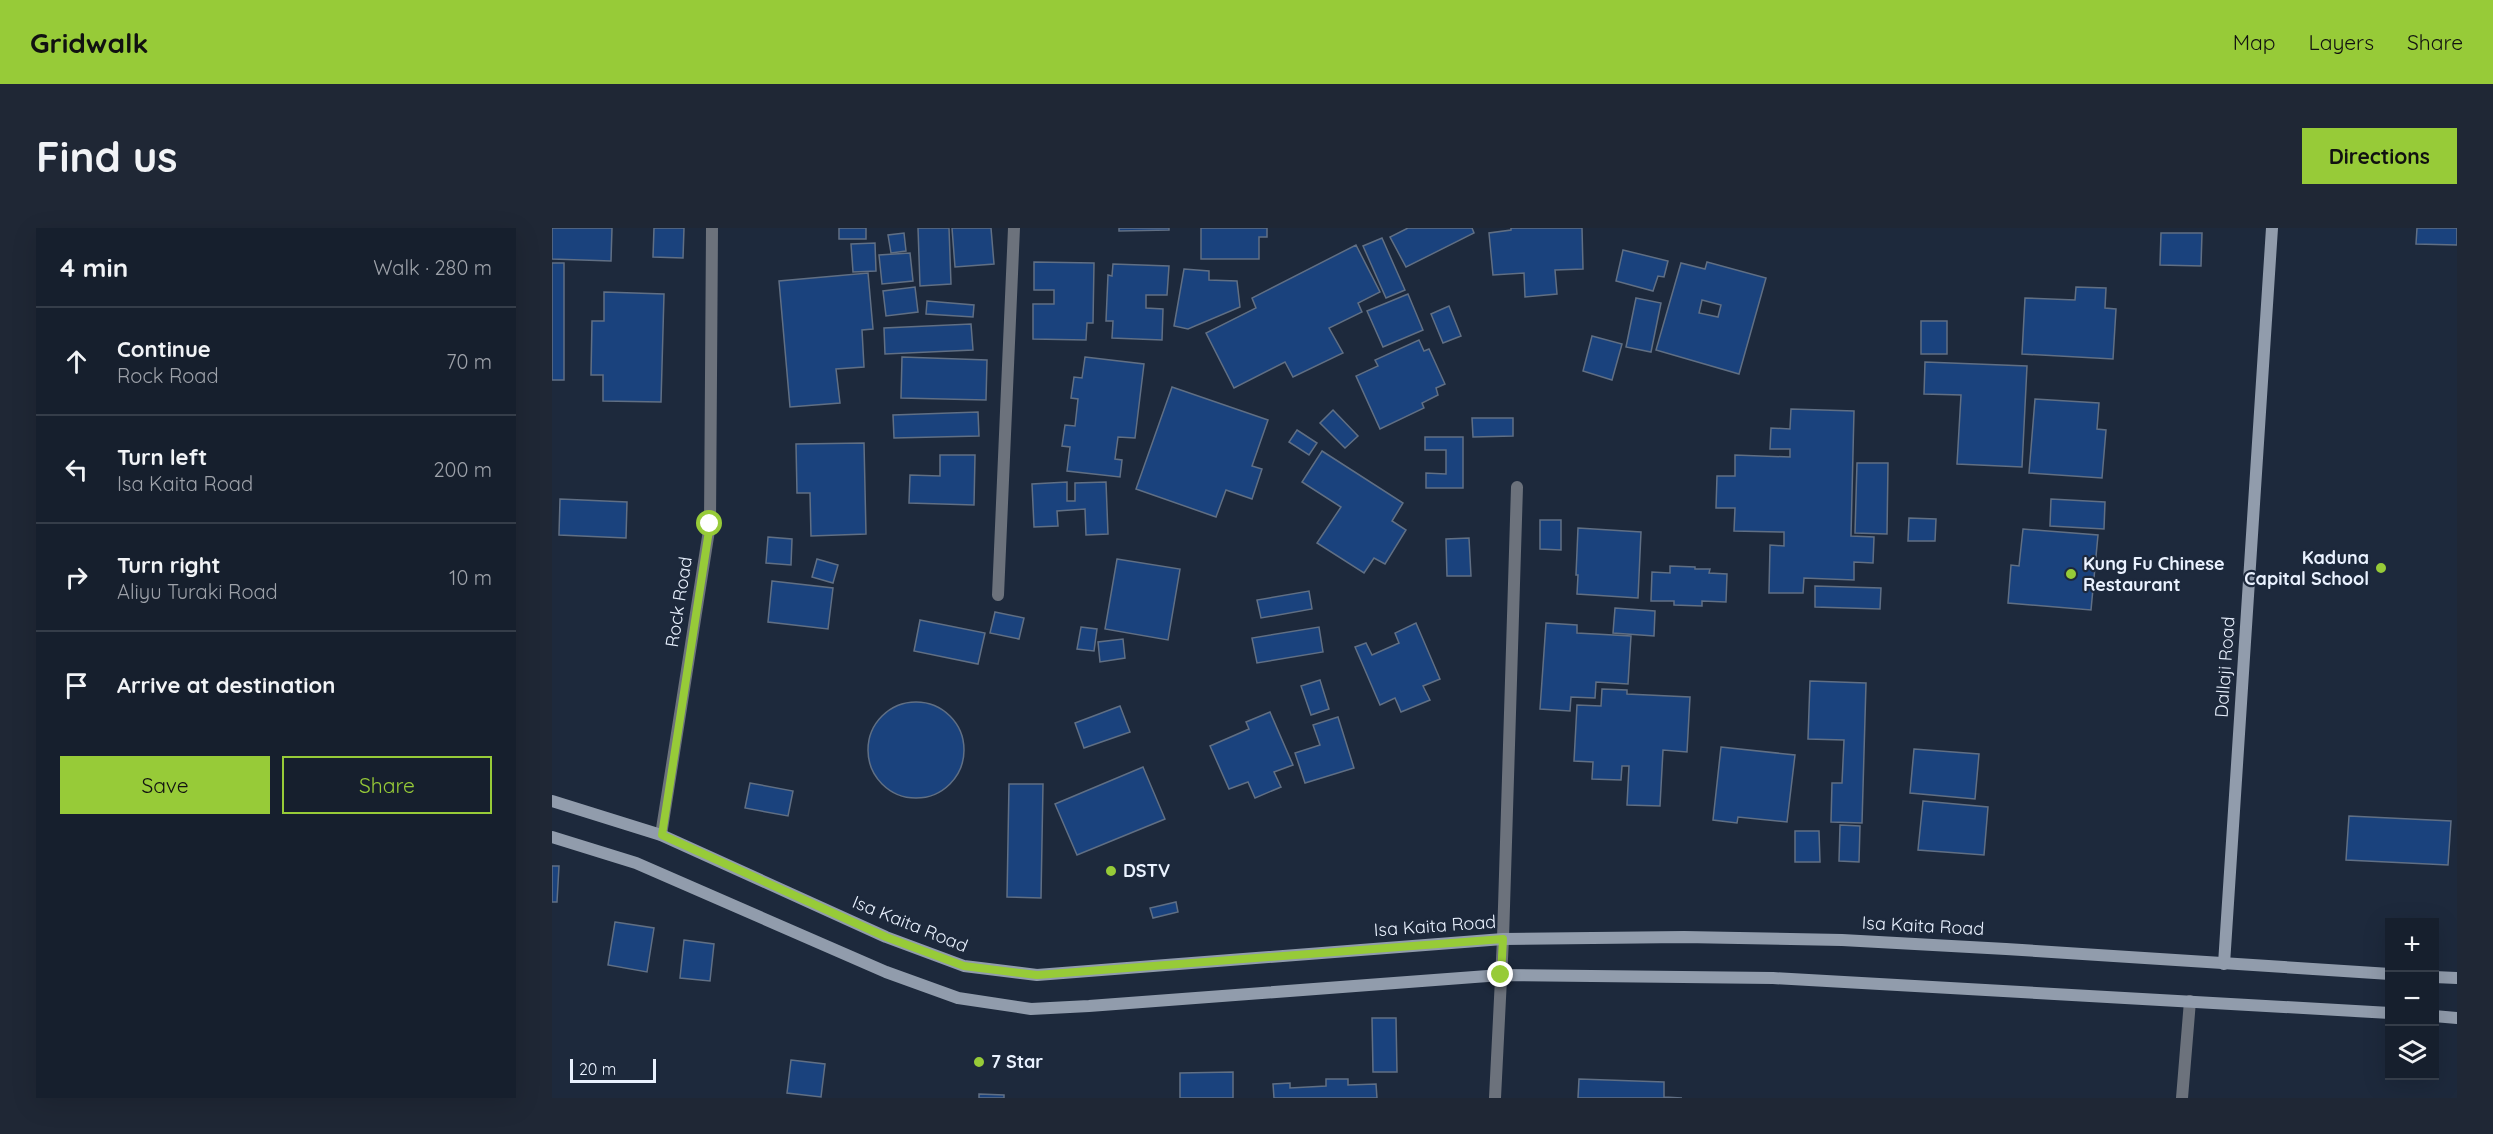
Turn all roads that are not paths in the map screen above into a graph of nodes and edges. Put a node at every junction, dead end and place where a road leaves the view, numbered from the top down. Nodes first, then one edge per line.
1 (712, 228) edge
2 (1014, 228) edge
3 (2272, 228) edge
4 (1516, 487) dead end
5 (998, 595) dead end
6 (552, 801) edge
7 (662, 835) junction
8 (552, 837) edge
9 (1503, 939) junction
10 (2224, 964) junction
11 (2385, 974) edge
12 (1501, 975) junction
13 (2439, 977) edge
14 (2457, 978) edge
15 (2190, 1001) junction
16 (2385, 1013) edge
17 (2439, 1016) edge
18 (2457, 1017) edge
19 (1495, 1098) edge
20 (2182, 1098) edge

1 - 7 street, Rock Road
2 - 5 street
3 - 10 main road, Dallaji Road
4 - 9 street
6 - 7 main road, Isa Kaita Road
7 - 9 main road, Isa Kaita Road
8 - 12 main road
9 - 10 main road, Isa Kaita Road
9 - 12 street
10 - 11 main road, Isa Kaita Road
12 - 15 main road
12 - 19 street
13 - 14 main road
15 - 16 main road
15 - 20 street
17 - 18 main road

